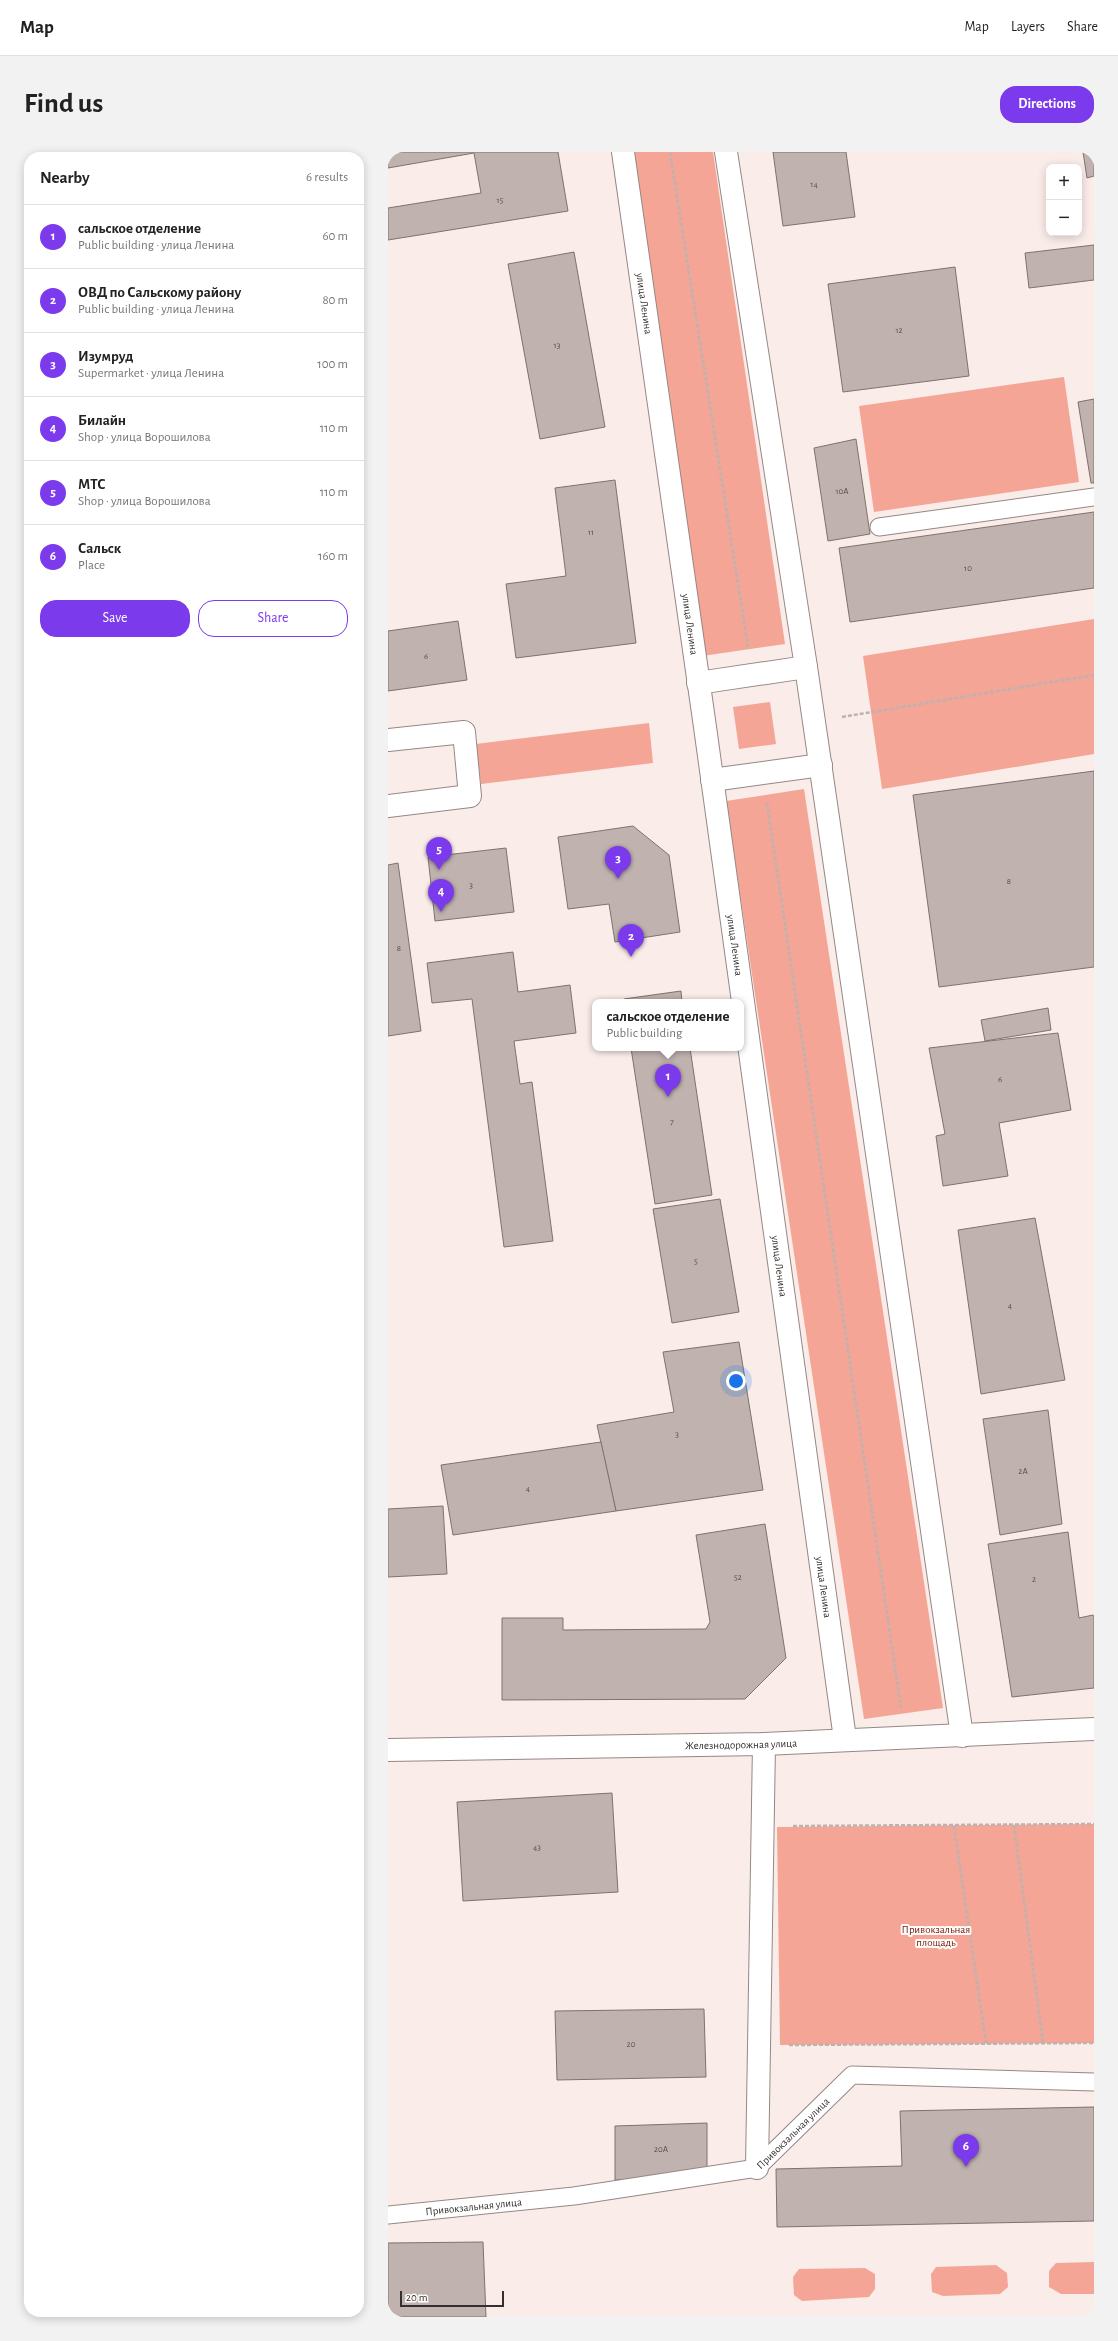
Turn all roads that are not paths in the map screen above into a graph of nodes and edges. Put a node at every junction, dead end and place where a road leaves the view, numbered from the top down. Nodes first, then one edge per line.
1 (623, 152) edge
2 (726, 152) edge
3 (1094, 497) edge
4 (879, 527) dead end
5 (806, 667) junction
6 (698, 683) junction
7 (388, 740) edge
8 (821, 764) junction
9 (712, 780) junction
10 (388, 806) edge
11 (742, 999) edge
12 (744, 1012) edge
13 (1094, 1729) edge
14 (962, 1736) junction
15 (844, 1739) junction
16 (764, 1744) junction
17 (388, 1750) edge
18 (1094, 2082) edge
19 (758, 2168) junction
20 (388, 2215) edge

1 - 6 street, улица Ленина
2 - 5 street
3 - 4 lane
5 - 6 street
5 - 8 street
6 - 9 street, улица Ленина
7 - 10 street
8 - 9 street
8 - 14 street
9 - 11 street, улица Ленина
12 - 15 street, улица Ленина
13 - 14 street, Железнодорожная улица
14 - 15 street, Железнодорожная улица
15 - 16 street, Железнодорожная улица
16 - 17 street, Железнодорожная улица
16 - 19 street
18 - 19 lane, Привокзальная улица
19 - 20 lane, Привокзальная улица

